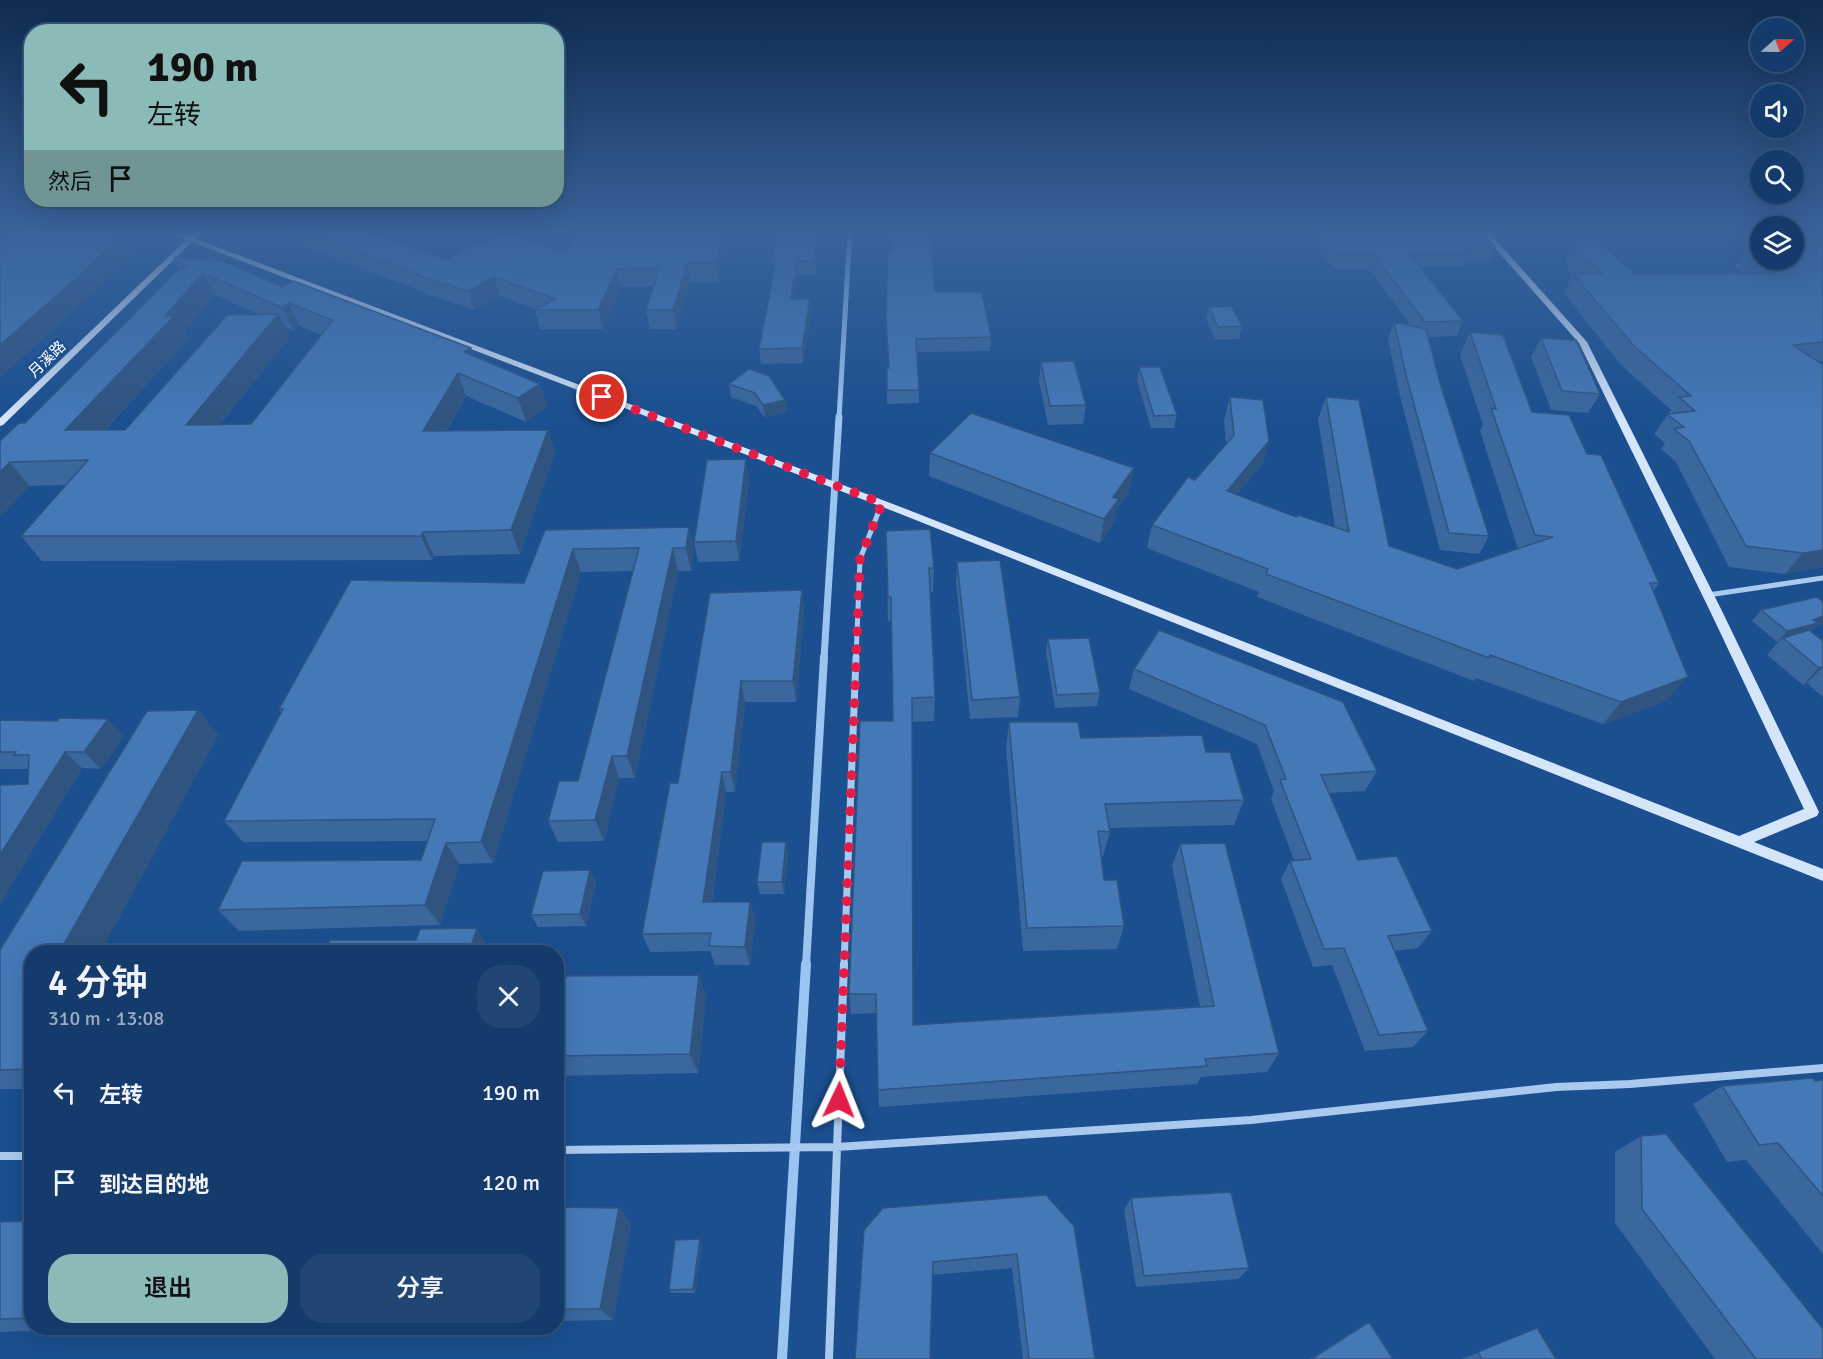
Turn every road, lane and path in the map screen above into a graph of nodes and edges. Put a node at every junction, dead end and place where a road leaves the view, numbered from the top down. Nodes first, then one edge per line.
1 (135, 293) edge
2 (333, 293) edge
3 (1540, 293) edge
4 (0, 423) edge
5 (882, 503) junction
6 (1823, 578) edge
7 (1708, 595) junction
8 (1741, 841) junction
9 (1823, 875) edge
10 (1823, 1068) edge
11 (837, 1147) junction
12 (564, 1150) edge
13 (0, 1156) edge
14 (24, 1156) edge
15 (829, 1359) edge

1 - 4 street, 月溪路
2 - 5 street
3 - 7 street
5 - 8 street
5 - 11 street
6 - 7 street
7 - 8 street
8 - 9 street
10 - 11 street
11 - 12 street
11 - 15 street
13 - 14 street

